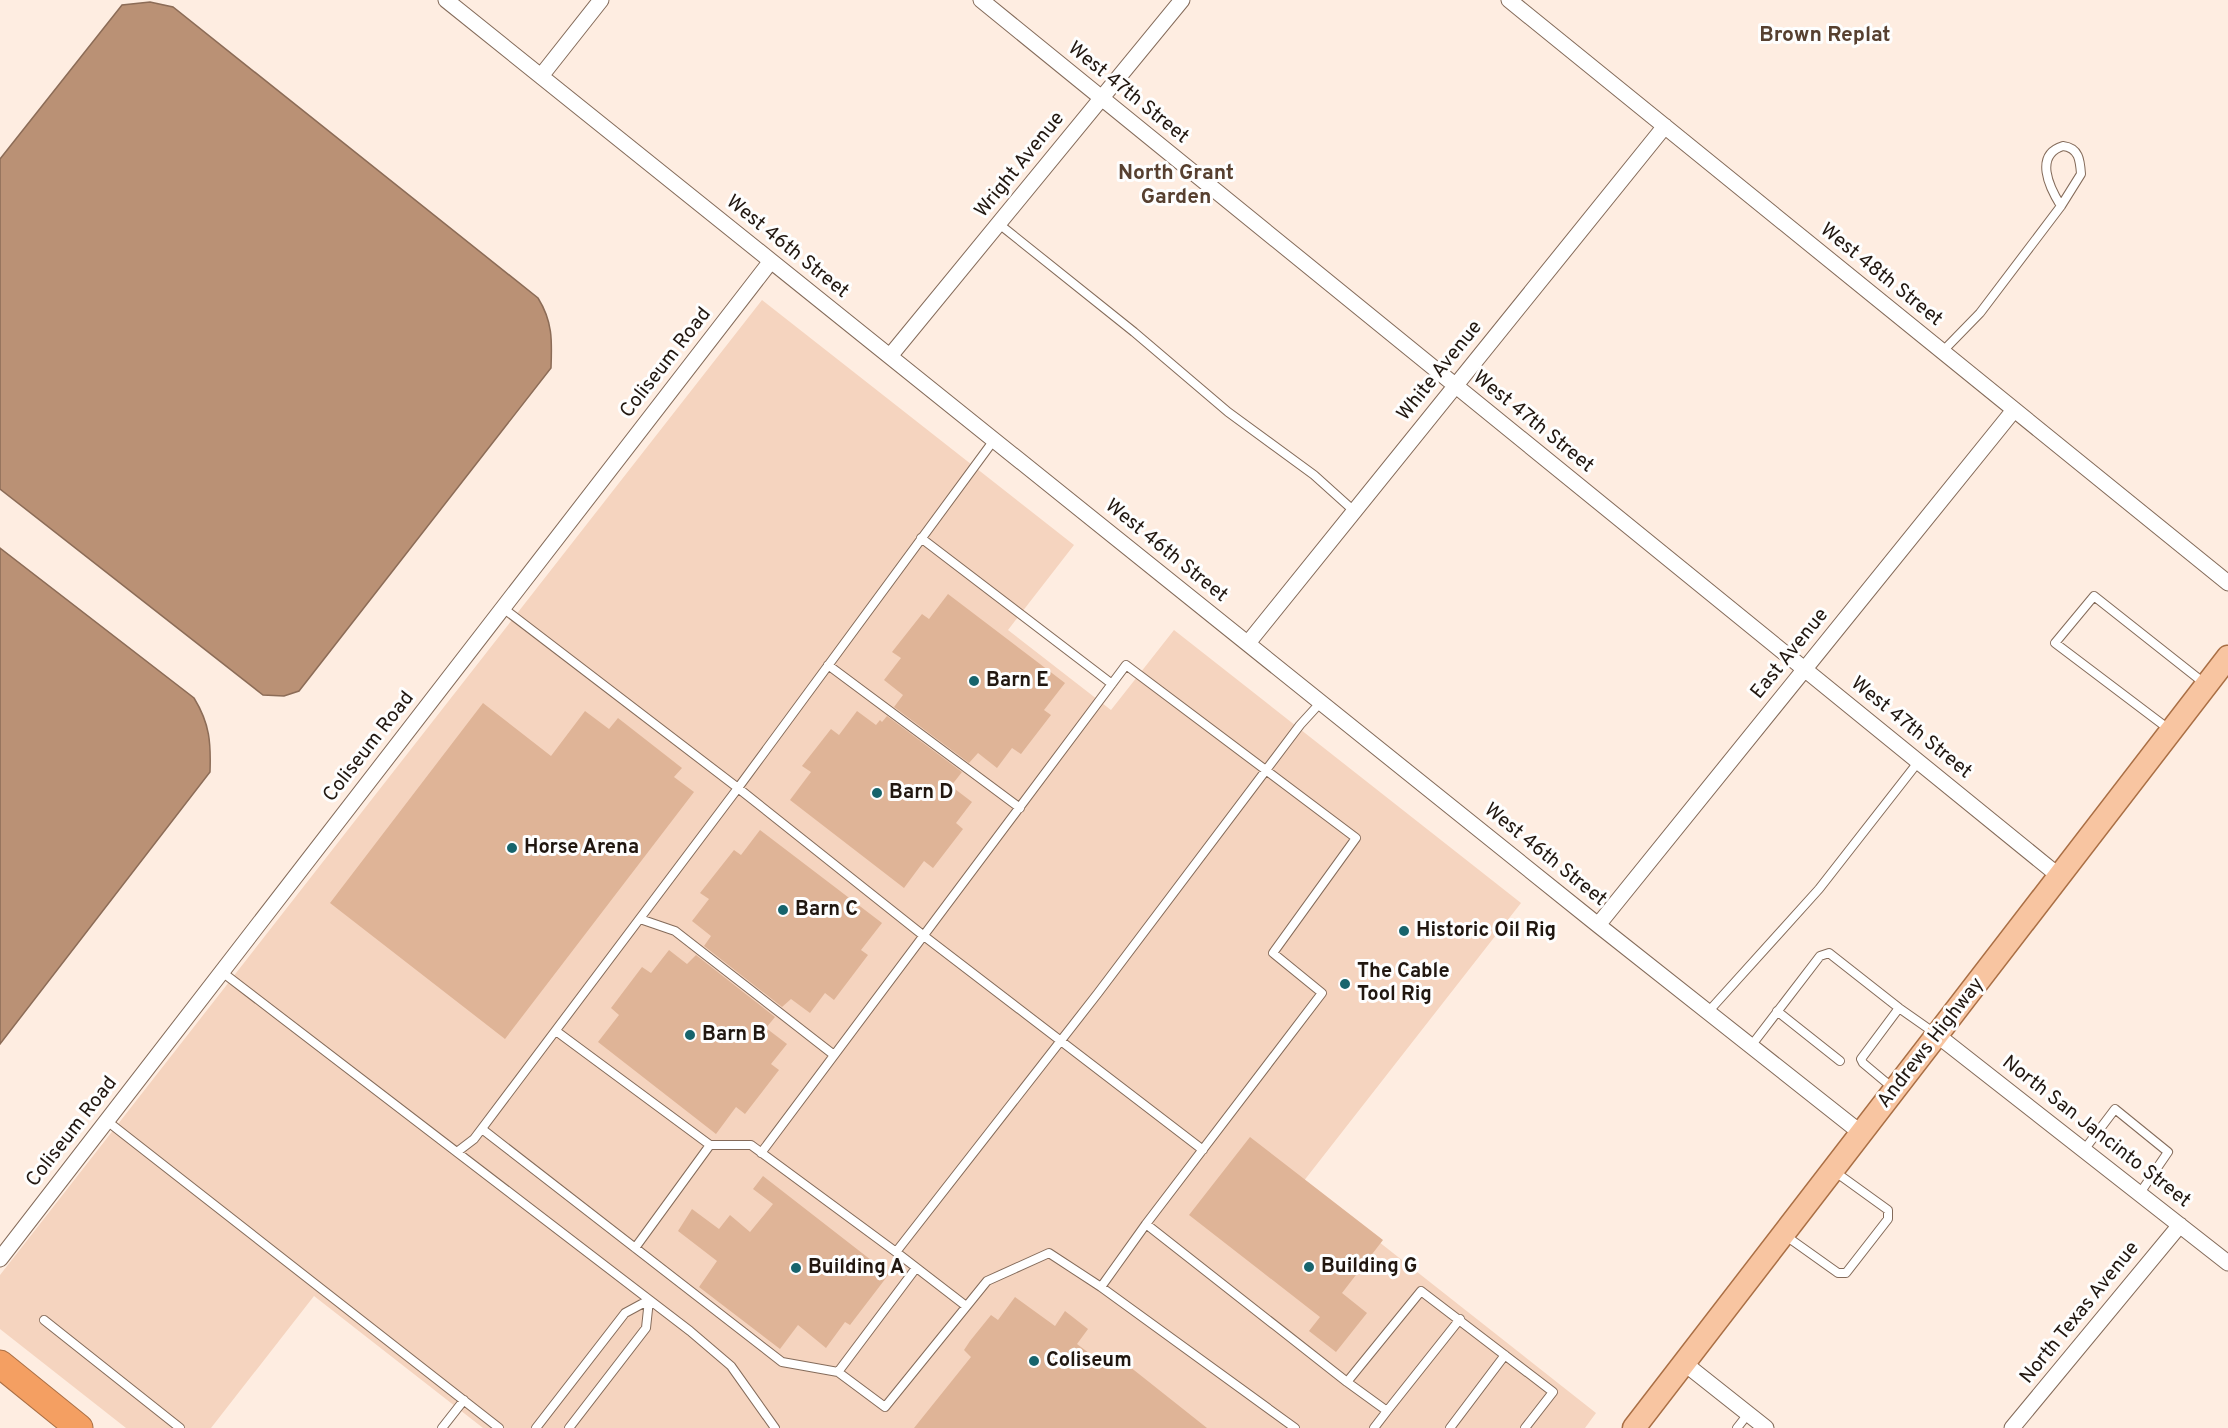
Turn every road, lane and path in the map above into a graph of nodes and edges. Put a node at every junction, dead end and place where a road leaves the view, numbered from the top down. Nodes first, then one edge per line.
1 (446, 0) edge
2 (601, 0) edge
3 (981, 0) edge
4 (1182, 0) edge
5 (1509, 0) edge
6 (541, 76) junction
7 (1102, 99) junction
8 (1665, 126) junction
9 (2061, 206) junction
10 (999, 224) junction
11 (771, 261) junction
12 (1942, 352) junction
13 (890, 356) junction
14 (1455, 385) junction
15 (2014, 410) junction
16 (994, 440) junction
17 (1354, 511) junction
18 (921, 538) junction
19 (2228, 583) edge
20 (503, 608) junction
21 (1248, 643) junction
22 (2228, 657) edge
23 (828, 665) junction
24 (1806, 669) junction
25 (1112, 684) junction
26 (2207, 685) junction
27 (1321, 702) junction
28 (2171, 731) junction
29 (1919, 761) junction
30 (1266, 770) junction
31 (738, 788) junction
32 (1020, 808) junction
33 (2059, 876) junction
34 (640, 919) junction
35 (1598, 925) junction
36 (924, 936) junction
37 (222, 972) junction
38 (1899, 1008) junction
39 (1778, 1011) junction
40 (1708, 1012) junction
41 (556, 1031) junction
42 (1937, 1035) junction
43 (1060, 1040) junction
44 (1751, 1046) junction
45 (834, 1055) junction
46 (1840, 1061) dead end
47 (1895, 1090) junction
48 (107, 1120) junction
49 (482, 1129) junction
50 (1861, 1133) junction
51 (710, 1145) junction
52 (1203, 1150) junction
53 (2084, 1150) junction
54 (457, 1152) junction
55 (761, 1153) junction
56 (1833, 1170) junction
57 (2140, 1193) junction
58 (1146, 1224) junction
59 (2180, 1225) junction
60 (1784, 1234) junction
61 (635, 1248) junction
62 (896, 1252) junction
63 (0, 1259) edge
64 (2228, 1263) edge
65 (916, 1268) junction
66 (1101, 1287) junction
67 (649, 1300) junction
68 (966, 1306) junction
69 (1460, 1319) junction
70 (44, 1320) dead end
71 (1505, 1355) junction
72 (1684, 1363) junction
73 (2, 1371) edge
74 (838, 1372) junction
75 (1347, 1382) junction
76 (464, 1400) junction
77 (1387, 1411) junction
78 (1748, 1414) junction
79 (79, 1428) edge
80 (180, 1428) edge
81 (442, 1428) edge
82 (499, 1428) edge
83 (536, 1428) edge
84 (568, 1428) edge
85 (775, 1428) edge
86 (1295, 1428) edge
87 (1374, 1428) edge
88 (1450, 1428) edge
89 (1525, 1428) edge
90 (1634, 1428) edge
91 (1737, 1428) edge
92 (1766, 1428) edge
93 (2013, 1428) edge

1 - 6 street, West 46th Street
2 - 6 street
3 - 7 street, West 47th Street
4 - 7 street, Wright Avenue
5 - 8 street, West 48th Street
6 - 11 street, West 46th Street
7 - 10 street, Wright Avenue
7 - 14 street, West 47th Street
8 - 12 street, West 48th Street
8 - 14 street, White Avenue
9 - 9 lane
9 - 12 lane
10 - 13 street, Wright Avenue
10 - 17 lane
11 - 13 street, West 46th Street
11 - 20 street, Coliseum Road
12 - 15 street, West 48th Street
13 - 16 street, West 46th Street
14 - 17 street, White Avenue
14 - 24 street, West 47th Street
15 - 19 street, West 48th Street
15 - 24 street, East Avenue
16 - 18 lane
16 - 21 street, West 46th Street
17 - 21 street, White Avenue
18 - 23 lane
18 - 25 lane
20 - 31 lane
20 - 37 street, Coliseum Road
21 - 27 street, West 46th Street
22 - 26 main road, Andrews Highway
23 - 31 lane
23 - 32 lane
24 - 29 street, West 47th Street
24 - 35 street, East Avenue
25 - 30 lane
25 - 32 lane
26 - 28 main road, Andrews Highway
26 - 28 lane
27 - 30 lane
27 - 35 street, West 46th Street
28 - 33 main road, Andrews Highway
29 - 33 street, West 47th Street
29 - 40 lane
30 - 43 lane
30 - 52 lane
31 - 34 lane
31 - 36 lane
32 - 36 lane
33 - 42 main road, Andrews Highway
34 - 41 lane
34 - 45 lane
35 - 40 street, West 46th Street
36 - 43 lane
36 - 45 lane
37 - 48 street, Coliseum Road
37 - 54 lane
38 - 39 lane
38 - 42 lane
38 - 47 lane
39 - 44 lane
39 - 46 lane
40 - 44 street, West 46th Street
41 - 49 lane
41 - 51 lane
42 - 47 main road, Andrews Highway
42 - 53 street, North San Jancinto Street
43 - 52 lane
43 - 62 lane
44 - 50 street, West 46th Street
45 - 55 lane
47 - 50 main road, Andrews Highway
48 - 63 street, Coliseum Road
48 - 76 lane
49 - 54 lane
49 - 61 lane
50 - 56 main road, Andrews Highway
51 - 55 lane
51 - 61 lane
52 - 58 lane
53 - 57 street, North San Jancinto Street
53 - 57 lane
54 - 67 lane
55 - 62 lane
56 - 60 main road, Andrews Highway
56 - 60 lane
57 - 59 street, North San Jancinto Street
58 - 66 lane
58 - 75 lane
59 - 64 street, North San Jancinto Street
59 - 93 street, North Texas Avenue
60 - 72 main road, Andrews Highway
61 - 74 lane
62 - 65 lane
65 - 68 lane
65 - 74 lane
66 - 68 lane
66 - 86 lane
67 - 83 lane
67 - 84 lane
67 - 85 lane
68 - 74 lane
69 - 71 lane
69 - 75 lane
69 - 77 lane
70 - 80 lane
71 - 88 lane
71 - 89 lane
72 - 78 street
72 - 90 main road, Andrews Highway
73 - 79 highway
75 - 77 lane
76 - 81 lane
76 - 82 lane
77 - 87 lane
78 - 91 lane
78 - 92 street

